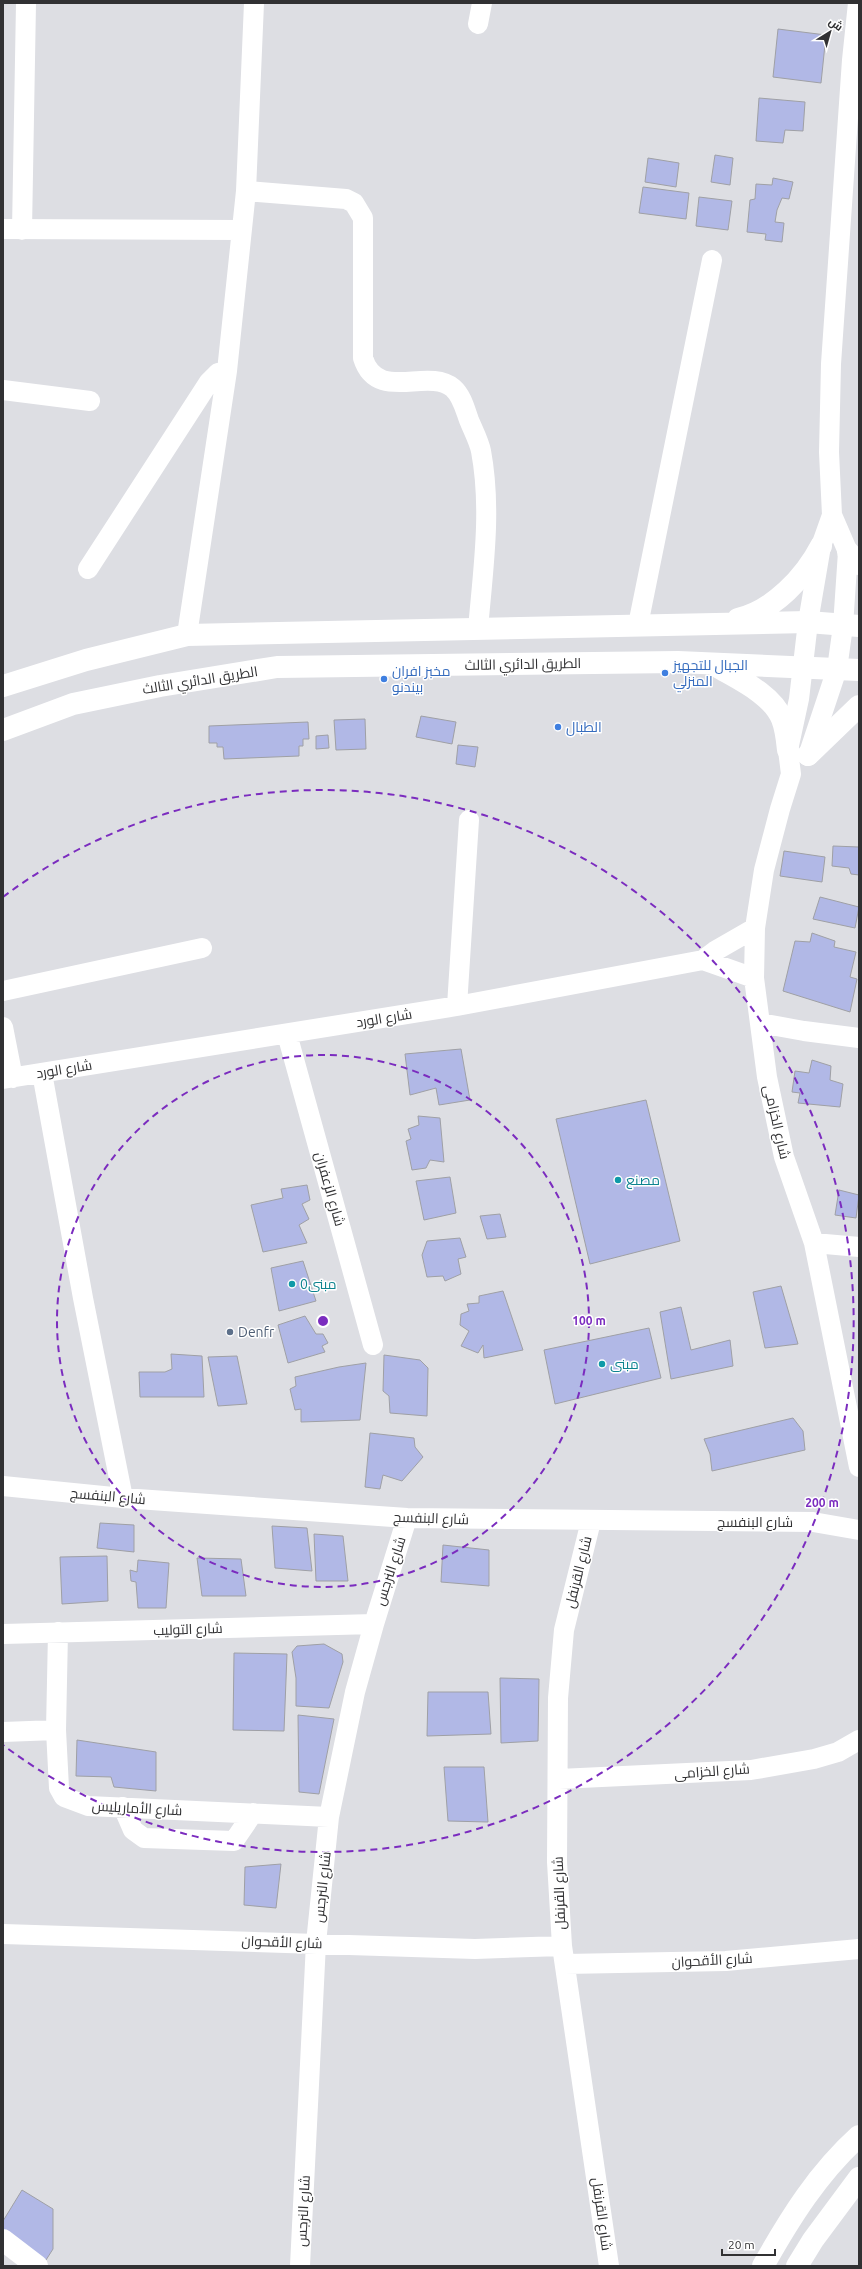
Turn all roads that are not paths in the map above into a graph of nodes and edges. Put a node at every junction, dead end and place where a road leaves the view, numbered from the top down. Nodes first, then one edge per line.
1 (26, 3) edge
2 (254, 3) edge
3 (482, 3) edge
4 (858, 3) edge
5 (478, 24) dead end
6 (246, 191) junction
7 (8, 230) edge
8 (241, 230) junction
9 (712, 260) dead end
10 (228, 371) junction
11 (3, 390) edge
12 (90, 401) dead end
13 (832, 515) junction
14 (821, 546) junction
15 (853, 558) edge
16 (88, 569) dead end
17 (808, 622) junction
18 (720, 623) junction
19 (638, 625) junction
20 (851, 626) edge
21 (478, 629) junction
22 (187, 635) junction
23 (713, 664) junction
24 (802, 667) junction
25 (837, 669) junction
26 (859, 670) edge
27 (3, 686) edge
28 (859, 706) edge
29 (3, 730) edge
30 (798, 753) junction
31 (469, 820) dead end
32 (755, 928) junction
33 (202, 948) dead end
34 (703, 960) junction
35 (754, 978) junction
36 (3, 991) edge
37 (457, 1006) junction
38 (760, 1023) junction
39 (3, 1027) edge
40 (286, 1034) junction
41 (859, 1038) edge
42 (42, 1073) junction
43 (8, 1078) edge
44 (814, 1243) junction
45 (859, 1247) edge
46 (373, 1345) dead end
47 (859, 1467) edge
48 (3, 1486) edge
49 (123, 1498) junction
50 (407, 1518) junction
51 (591, 1521) junction
52 (859, 1530) edge
53 (374, 1624) junction
54 (58, 1632) junction
55 (3, 1634) edge
56 (56, 1730) junction
57 (3, 1732) edge
58 (859, 1740) edge
59 (559, 1779) junction
60 (123, 1808) junction
61 (253, 1814) junction
62 (329, 1817) junction
63 (3, 1934) edge
64 (316, 1943) junction
65 (859, 1949) edge
66 (564, 1955) junction
67 (859, 2136) edge
68 (859, 2178) edge
69 (3, 2240) edge
70 (37, 2266) edge
71 (300, 2266) edge
72 (609, 2266) edge
73 (763, 2266) edge
74 (797, 2266) edge

1 - 7 street
2 - 6 street
3 - 5 street
4 - 13 street
6 - 8 street
6 - 21 street
7 - 8 street
8 - 10 street
9 - 19 street
10 - 16 street
10 - 22 street
11 - 12 street
13 - 14 street
13 - 15 street
14 - 17 street
14 - 18 main road
15 - 20 street
17 - 18 main road
17 - 20 main road
17 - 24 street
18 - 19 main road
19 - 21 main road
20 - 25 street
21 - 22 main road
22 - 27 main road
23 - 24 main road, الطريق الدائري الثالث
23 - 29 main road, الطريق الدائري الثالث
23 - 30 main road
24 - 25 main road, الطريق الدائري الثالث
24 - 30 street
25 - 26 main road, الطريق الدائري الثالث
25 - 30 street
28 - 30 main road
30 - 32 street, شارع الخزامى
31 - 37 street
32 - 34 street, شارع الورد
32 - 35 street, شارع الخزامى
33 - 36 street
34 - 35 street
34 - 37 street, شارع الورد
35 - 38 street, شارع الخزامى
37 - 40 street, شارع الورد
38 - 41 street
38 - 44 street, شارع الخزامى
39 - 43 street
40 - 42 street, شارع الورد
40 - 46 street, شارع الزعفران
42 - 43 street, شارع الورد
42 - 49 street
44 - 45 street
44 - 47 street, شارع الخزامى
48 - 49 street, شارع البنفسج
49 - 50 street, شارع البنفسج
50 - 51 street, شارع البنفسج
50 - 53 street, شارع النرجس
51 - 52 street, شارع البنفسج
51 - 59 street, شارع القرنفل
53 - 54 street, شارع التوليب
53 - 62 street, شارع النرجس
54 - 55 street, شارع التوليب
54 - 56 street, شارع الأماريليس
56 - 57 street
56 - 60 street, شارع الأماريليس
58 - 59 street, شارع الخزامى
59 - 66 street, شارع القرنفل
60 - 61 street, شارع الأماريليس
60 - 61 street
61 - 62 street, شارع الأماريليس
62 - 64 street, شارع النرجس
63 - 64 street, شارع الأقحوان
64 - 66 street, شارع الأقحوان
64 - 71 street, شارع النرجس
65 - 66 street, شارع الأقحوان
66 - 72 street, شارع القرنفل
67 - 73 main road
68 - 74 main road
69 - 70 main road

